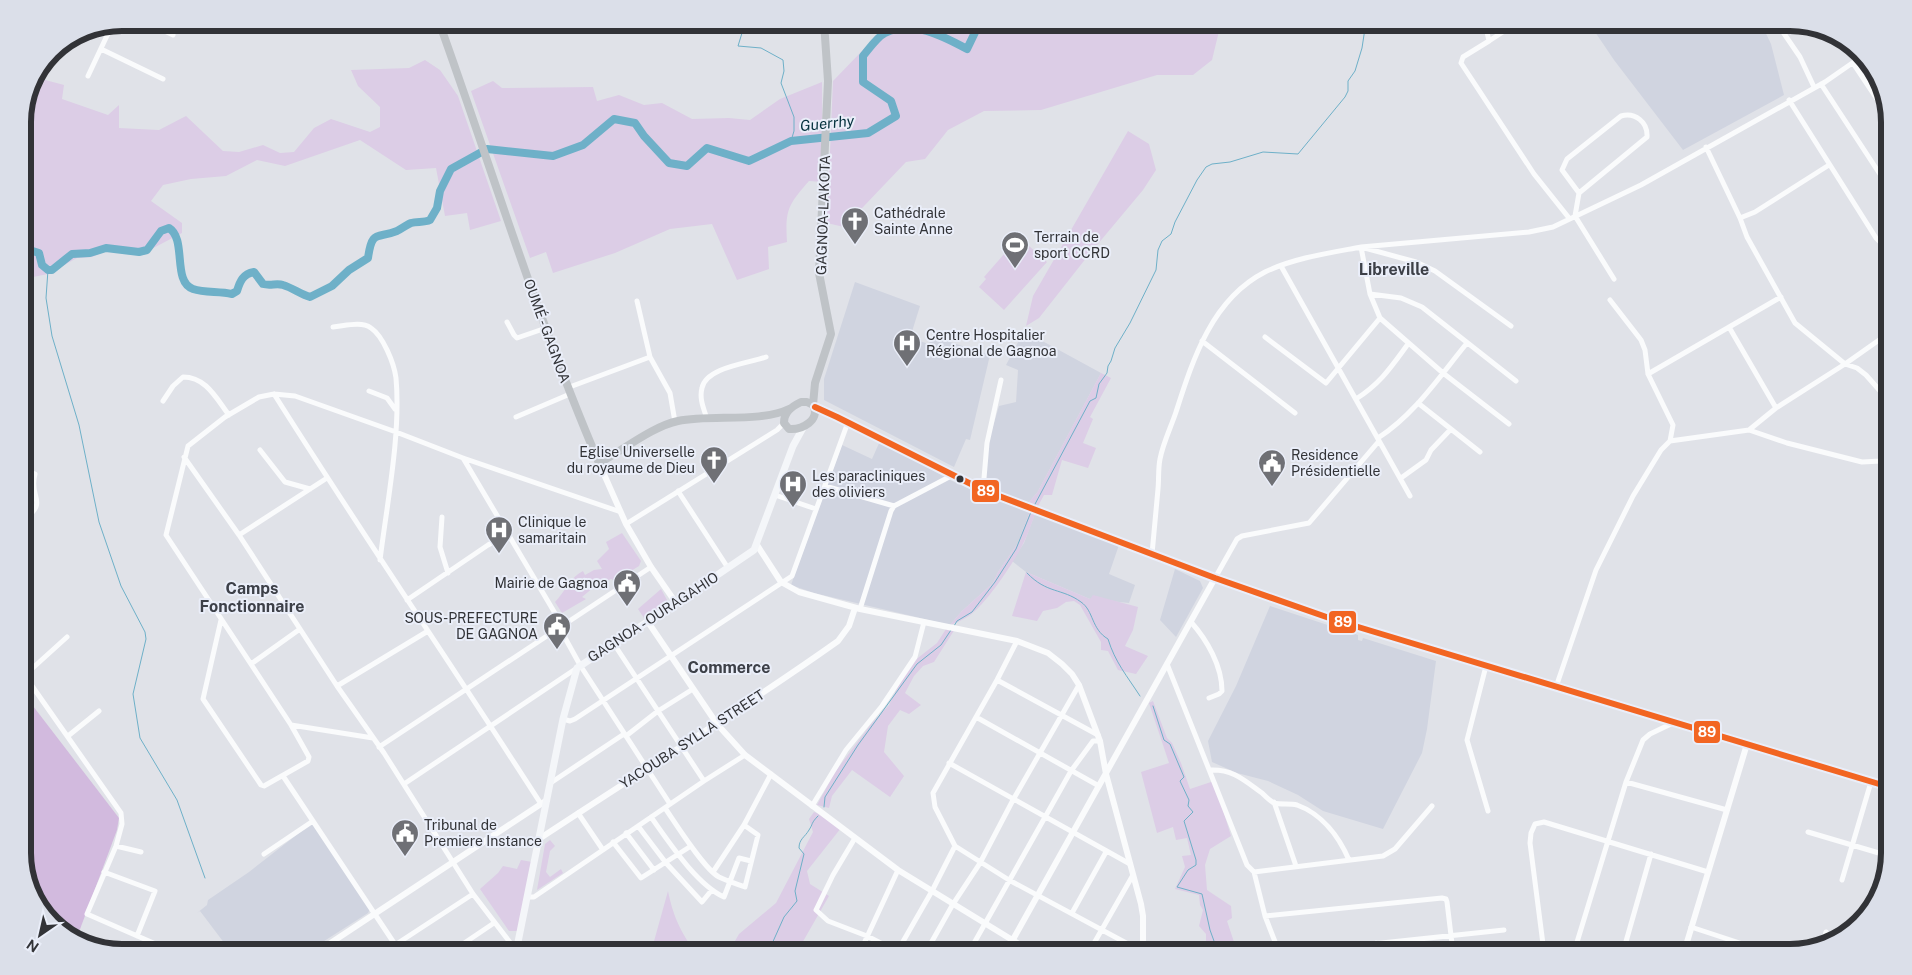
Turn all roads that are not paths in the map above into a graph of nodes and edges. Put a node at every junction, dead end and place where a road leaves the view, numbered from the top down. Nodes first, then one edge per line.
1 (164, 31) edge
2 (442, 31) edge
3 (824, 31) edge
4 (829, 31) edge
5 (1486, 31) edge
6 (1504, 31) edge
7 (1782, 31) edge
8 (109, 32) edge
9 (174, 36) dead end
10 (824, 36) junction
11 (1489, 41) junction
12 (101, 49) junction
13 (1856, 60) edge
14 (1853, 63) junction
15 (88, 76) dead end
16 (163, 79) dead end
17 (1821, 84) junction
18 (1814, 87) junction
19 (1789, 100) junction
20 (1878, 100) edge
21 (1706, 147) junction
22 (1828, 165) junction
23 (1881, 176) edge
24 (1579, 193) junction
25 (1575, 216) junction
26 (1569, 218) junction
27 (1740, 218) junction
28 (1881, 243) edge
29 (1361, 247) junction
30 (1281, 266) junction
31 (1614, 279) dead end
32 (1370, 294) junction
33 (1781, 297) junction
34 (1610, 300) dead end
35 (637, 301) dead end
36 (1380, 318) junction
37 (508, 322) dead end
38 (1511, 326) dead end
39 (333, 327) dead end
40 (1729, 327) junction
41 (546, 328) junction
42 (1265, 337) dead end
43 (1881, 339) edge
44 (1202, 341) junction
45 (1467, 343) junction
46 (1408, 344) junction
47 (650, 357) junction
48 (766, 357) dead end
49 (1844, 364) junction
50 (1338, 367) junction
51 (1443, 373) junction
52 (1648, 374) junction
53 (818, 375) junction
54 (1001, 380) dead end
55 (1516, 381) dead end
56 (369, 391) dead end
57 (568, 391) junction
58 (1881, 392) edge
59 (274, 394) junction
60 (1356, 399) junction
61 (164, 401) dead end
62 (1418, 403) junction
63 (814, 406) junction
64 (792, 407) junction
65 (1776, 408) junction
66 (396, 409) junction
67 (1295, 413) dead end
68 (229, 415) junction
69 (772, 415) junction
70 (835, 416) junction
71 (516, 417) dead end
72 (707, 419) junction
73 (812, 421) junction
74 (675, 422) junction
75 (848, 422) junction
76 (1509, 424) dead end
77 (804, 426) junction
78 (787, 427) junction
79 (1451, 429) junction
80 (1749, 430) junction
81 (396, 432) junction
82 (1378, 439) junction
83 (1670, 441) junction
84 (793, 446) junction
85 (260, 450) dead end
86 (1480, 452) dead end
87 (184, 457) junction
88 (463, 458) junction
89 (1881, 461) edge
90 (599, 463) junction
91 (31, 472) edge
92 (951, 476) junction
93 (326, 478) junction
94 (1401, 478) junction
95 (825, 486) junction
96 (310, 489) junction
97 (983, 490) junction
98 (678, 491) junction
99 (775, 495) junction
100 (1410, 496) dead end
101 (894, 506) junction
102 (816, 509) junction
103 (618, 511) junction
104 (31, 515) edge
105 (442, 517) dead end
106 (626, 524) junction
107 (508, 534) junction
108 (239, 535) junction
109 (757, 545) junction
110 (1152, 554) junction
111 (380, 560) junction
112 (651, 567) junction
113 (728, 568) junction
114 (448, 573) junction
115 (1215, 578) junction
116 (781, 582) junction
117 (407, 600) junction
118 (676, 603) junction
119 (857, 608) junction
120 (221, 620) junction
121 (648, 622) junction
122 (924, 622) junction
123 (1191, 622) junction
124 (561, 625) junction
125 (300, 629) junction
126 (428, 631) junction
127 (68, 637) dead end
128 (1017, 641) junction
129 (614, 644) junction
130 (671, 656) junction
131 (250, 664) junction
132 (1167, 664) junction
133 (578, 666) junction
134 (1486, 666) junction
135 (31, 668) edge
136 (636, 679) junction
137 (998, 680) junction
138 (31, 684) edge
139 (1078, 685) junction
140 (337, 686) junction
141 (1556, 687) junction
142 (467, 688) junction
143 (693, 689) junction
144 (1209, 698) dead end
145 (603, 701) junction
146 (99, 710) dead end
147 (658, 711) junction
148 (1062, 715) junction
149 (976, 717) junction
150 (563, 719) junction
151 (1674, 722) junction
152 (717, 724) junction
153 (291, 725) junction
154 (490, 725) junction
155 (625, 735) junction
156 (68, 736) junction
157 (373, 738) junction
158 (1099, 738) junction
159 (1747, 744) junction
160 (681, 746) junction
161 (379, 748) junction
162 (1040, 754) junction
163 (745, 755) junction
164 (949, 763) junction
165 (646, 769) junction
166 (1210, 770) junction
167 (1072, 771) junction
168 (771, 774) junction
169 (1106, 774) junction
170 (283, 776) junction
171 (704, 781) junction
172 (552, 782) junction
173 (1626, 782) junction
174 (1871, 782) junction
175 (404, 784) junction
176 (1881, 785) edge
177 (1099, 786) junction
178 (1014, 800) junction
179 (544, 802) junction
180 (1274, 802) junction
181 (667, 806) junction
182 (812, 806) junction
183 (1432, 806) dead end
184 (1727, 810) junction
185 (1488, 811) dead end
186 (578, 813) junction
187 (651, 817) junction
188 (1045, 817) junction
189 (313, 821) junction
190 (744, 825) junction
191 (638, 826) junction
192 (1808, 832) dead end
193 (1072, 833) junction
194 (626, 834) junction
195 (855, 838) junction
196 (539, 840) junction
197 (1608, 841) junction
198 (613, 842) junction
199 (1852, 845) junction
200 (116, 846) junction
201 (691, 846) junction
202 (955, 846) junction
203 (603, 850) junction
204 (141, 852) dead end
205 (1106, 852) junction
206 (264, 854) dead end
207 (678, 854) junction
208 (1652, 854) junction
209 (1881, 854) edge
210 (1349, 860) junction
211 (454, 861) junction
212 (751, 862) junction
213 (666, 863) junction
214 (980, 863) junction
215 (1130, 864) junction
216 (1296, 866) junction
217 (654, 870) junction
218 (898, 870) junction
219 (104, 872) junction
220 (713, 872) junction
221 (1254, 872) junction
222 (1708, 872) junction
223 (1133, 875) junction
224 (1009, 880) junction
225 (1842, 880) dead end
226 (730, 882) junction
227 (711, 891) junction
228 (932, 891) junction
229 (473, 894) junction
230 (1038, 895) junction
231 (528, 897) junction
232 (953, 904) junction
233 (1072, 913) junction
234 (374, 914) junction
235 (1265, 916) junction
236 (494, 923) junction
237 (984, 923) junction
238 (1691, 927) junction
239 (1102, 930) junction
240 (1504, 930) dead end
241 (1826, 932) dead end
242 (1451, 935) junction
243 (137, 936) junction
244 (867, 936) junction
245 (1825, 937) edge
246 (1013, 941) junction
247 (1376, 943) joint
248 (156, 944) edge
249 (329, 944) edge
250 (394, 944) edge
251 (397, 944) edge
252 (462, 944) edge
253 (511, 944) edge
254 (518, 944) edge
255 (864, 944) edge
256 (882, 944) edge
257 (902, 944) edge
258 (930, 944) edge
259 (973, 944) edge
260 (1011, 944) edge
261 (1018, 944) edge
262 (1094, 944) edge
263 (1128, 944) edge
264 (1143, 944) edge
265 (1276, 944) edge
266 (1367, 944) edge
267 (1452, 944) edge
268 (1543, 944) edge
269 (1576, 944) edge
270 (1625, 944) edge
271 (1686, 944) edge
272 (1737, 944) edge

1 - 9 street
2 - 41 main road, OUMÉ - GAGNOA
3 - 10 main road, GAGNOA-LAKOTA
4 - 10 street
5 - 11 street
6 - 11 street
7 - 18 street
8 - 12 street
10 - 53 main road, GAGNOA-LAKOTA
11 - 26 street
12 - 15 street
12 - 16 street
13 - 14 street
14 - 17 street
14 - 20 street
17 - 18 street
17 - 23 street
18 - 19 street
19 - 21 street
19 - 22 street
21 - 25 street
21 - 27 street
22 - 27 street
22 - 28 street
24 - 24 street
24 - 25 street
25 - 26 street
25 - 31 street
26 - 29 street
27 - 33 street
29 - 30 street
29 - 32 street
29 - 38 street
30 - 44 street
30 - 50 street
32 - 36 street
32 - 45 street
33 - 40 street
33 - 49 street
34 - 52 street
35 - 47 street
36 - 46 street
36 - 50 street
37 - 41 street
39 - 66 street
40 - 52 street
40 - 65 street
41 - 57 main road, OUMÉ - GAGNOA
42 - 50 street
43 - 49 street
44 - 67 street
44 - 110 street
45 - 51 street
45 - 55 street
46 - 51 street
46 - 60 street
47 - 57 street
47 - 74 street
48 - 72 street
49 - 58 street
49 - 65 street
50 - 60 street
51 - 62 street
51 - 76 street
52 - 83 street
53 - 63 main road, GAGNOA-LAKOTA
53 - 64 main road, GAGNOA-LAKOTA
54 - 97 street
56 - 66 street
57 - 71 street
57 - 90 main road, OUMÉ - GAGNOA
59 - 68 street
59 - 81 street
59 - 93 street
60 - 82 street
61 - 68 street
62 - 79 street
62 - 82 street
63 - 64 main road
63 - 70 main road
63 - 73 main road
64 - 69 main road
64 - 78 main road
65 - 80 street
66 - 81 street
68 - 87 street
69 - 72 main road
69 - 78 main road
70 - 73 main road
70 - 75 main road
72 - 74 main road
73 - 77 main road
74 - 90 main road
75 - 92 main road
75 - 95 street
77 - 78 main road
77 - 84 main road, GAGNOA - OURAGAHIO
78 - 84 main road
78 - 98 street
79 - 86 street
79 - 94 street
80 - 83 street
80 - 89 street
81 - 88 street
81 - 111 street
82 - 94 street
82 - 115 street
83 - 141 street
84 - 99 main road, GAGNOA - OURAGAHIO
85 - 96 street
87 - 108 street
87 - 120 street
88 - 103 street
88 - 107 street
90 - 103 street
91 - 104 street
92 - 97 main road
92 - 101 street
93 - 96 street
93 - 111 street
94 - 100 street
95 - 101 street
95 - 102 street
96 - 108 street
97 - 110 main road
98 - 106 street
98 - 113 street
99 - 102 street
99 - 109 main road, GAGNOA - OURAGAHIO
101 - 119 street
102 - 116 street
103 - 106 street
105 - 114 street
106 - 112 street
107 - 114 street
107 - 124 street
108 - 125 street
109 - 113 main road, GAGNOA - OURAGAHIO
109 - 116 street
110 - 115 main road
111 - 117 street
112 - 118 street
112 - 124 street
113 - 118 main road, GAGNOA - OURAGAHIO
114 - 117 street
115 - 123 street
115 - 134 main road
116 - 119 street
116 - 130 street
117 - 126 street
118 - 121 main road, GAGNOA - OURAGAHIO
119 - 122 street
119 - 152 street, YACOUBA SYLLA STREET
120 - 131 street
120 - 170 street
121 - 129 main road, GAGNOA - OURAGAHIO
121 - 130 street
122 - 128 street
122 - 182 street
123 - 132 street
123 - 144 street
124 - 133 street
124 - 142 street
125 - 131 street
125 - 140 street
126 - 140 street
126 - 142 street
127 - 135 street
128 - 137 street
128 - 139 street
129 - 133 main road, GAGNOA - OURAGAHIO
129 - 136 street
130 - 136 street
130 - 143 street
131 - 153 street
132 - 166 street
132 - 169 street
133 - 145 street
133 - 150 main road, GAGNOA - OURAGAHIO
133 - 154 street
134 - 141 main road
134 - 185 street
136 - 145 street
136 - 147 street
137 - 148 street
137 - 149 street
138 - 156 street
139 - 148 street
139 - 158 street
140 - 157 street
141 - 151 main road
142 - 154 street
142 - 161 street
143 - 147 street
143 - 152 street
145 - 150 street
145 - 155 street
146 - 156 street
147 - 155 street
147 - 160 street
148 - 158 street
148 - 162 street
149 - 162 street
149 - 164 street
150 - 172 main road, GAGNOA - OURAGAHIO
151 - 159 main road
151 - 173 street
152 - 160 street, YACOUBA SYLLA STREET
152 - 163 street
153 - 157 street
153 - 170 street
154 - 175 street
154 - 179 street
155 - 165 street
155 - 172 street
156 - 200 street
157 - 161 street
158 - 167 street
158 - 169 street
159 - 174 main road
159 - 184 street
160 - 165 street, YACOUBA SYLLA STREET
160 - 171 street
161 - 175 street
162 - 167 street
162 - 178 street
163 - 168 street
163 - 171 street
164 - 178 street
164 - 202 street
165 - 181 street
165 - 186 street, YACOUBA SYLLA STREET
166 - 180 street
166 - 221 street
167 - 177 street
167 - 188 street
168 - 182 street
168 - 190 street
169 - 177 street
169 - 215 street
170 - 189 street
171 - 181 street
172 - 179 main road, GAGNOA - OURAGAHIO
173 - 184 street
173 - 197 street
174 - 176 main road
174 - 199 street
175 - 211 street
177 - 193 street
178 - 188 street
178 - 214 street
179 - 196 main road, GAGNOA - OURAGAHIO
179 - 211 street
180 - 210 street
180 - 216 street
181 - 187 street
181 - 201 street
182 - 195 street
183 - 210 street
184 - 222 street
186 - 196 street, YACOUBA SYLLA STREET
186 - 203 street
187 - 191 street
187 - 207 street
188 - 193 street
188 - 224 street
189 - 206 street
189 - 234 street
190 - 212 street
190 - 220 street
191 - 194 street
191 - 213 street
192 - 199 street
193 - 205 street
193 - 230 street
194 - 198 street
194 - 217 street
195 - 218 street
195 - 244 street
196 - 231 main road, GAGNOA - OURAGAHIO
197 - 208 street
197 - 268 street
197 - 269 street
198 - 203 street
198 - 217 street
199 - 209 street
199 - 225 street
200 - 204 street
200 - 219 street
201 - 207 street
201 - 220 street
202 - 214 street
202 - 228 street
203 - 231 street
205 - 215 street
205 - 233 street
207 - 213 street
207 - 227 street
208 - 222 street
208 - 270 street
210 - 216 street
211 - 229 street
211 - 234 street
212 - 226 street
212 - 226 street
213 - 217 street
213 - 227 street
214 - 224 street
214 - 232 street
215 - 223 street
216 - 221 street
218 - 228 street
218 - 244 street
219 - 243 street
219 - 243 street
220 - 226 street
221 - 235 street
222 - 238 street
223 - 239 street
223 - 264 street
224 - 230 street
224 - 237 street
226 - 227 street
228 - 232 street
228 - 257 street
229 - 236 street
229 - 251 street
230 - 233 street
230 - 246 street
231 - 254 main road, GAGNOA - OURAGAHIO
232 - 237 street
232 - 258 street
233 - 239 street
234 - 249 street
234 - 250 street
235 - 242 street
235 - 265 street
236 - 252 street
236 - 253 street
237 - 246 street
237 - 259 street
238 - 271 street
238 - 272 street
239 - 262 street
239 - 263 street
240 - 242 street
241 - 245 street
242 - 247 street
242 - 267 street
243 - 248 street
244 - 255 street
244 - 256 street
246 - 260 street
246 - 261 street
247 - 266 street

